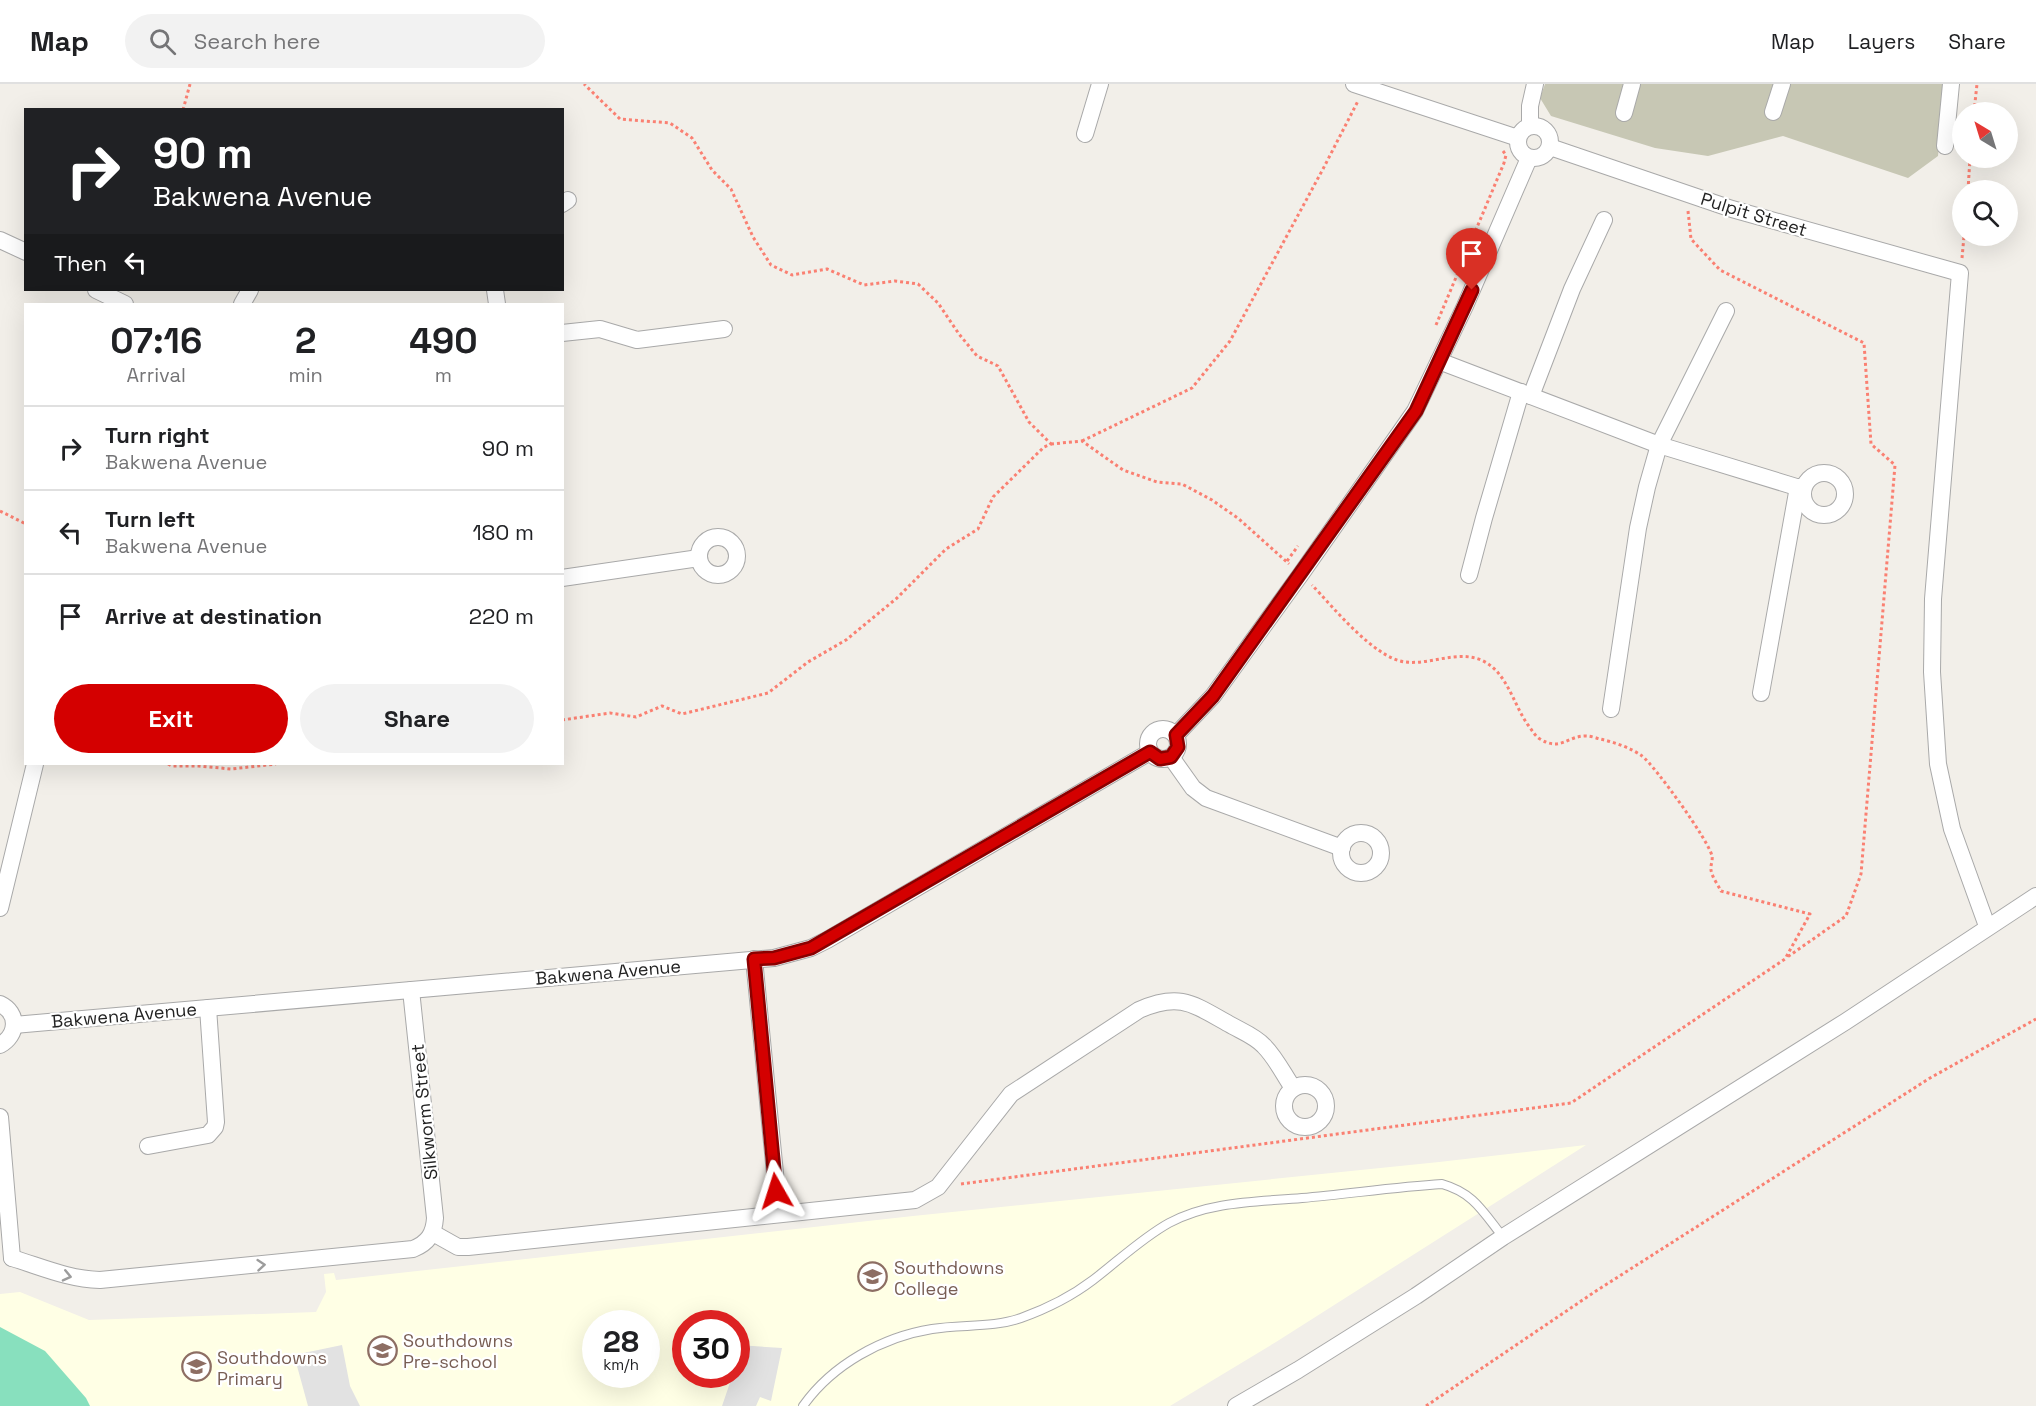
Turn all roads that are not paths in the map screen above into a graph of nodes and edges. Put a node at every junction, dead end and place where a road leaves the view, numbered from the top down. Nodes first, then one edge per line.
1 (1100, 84) edge
2 (1534, 84) edge
3 (1632, 84) edge
4 (1782, 84) edge
5 (1951, 84) edge
6 (1359, 86) edge
7 (1773, 112) dead end
8 (1624, 113) dead end
9 (1524, 132) junction
10 (1085, 134) dead end
11 (1945, 146) dead end
12 (1550, 147) junction
13 (1529, 158) junction
14 (1604, 220) dead end
15 (0, 240) edge
16 (24, 251) edge
17 (98, 291) edge
18 (123, 303) edge
19 (1726, 311) dead end
20 (724, 329) dead end
21 (564, 333) edge
22 (1439, 361) junction
23 (1526, 394) junction
24 (1659, 445) junction
25 (699, 558) dead end
26 (1469, 575) dead end
27 (564, 578) edge
28 (1761, 693) dead end
29 (1611, 709) dead end
30 (1176, 735) junction
31 (1150, 752) junction
32 (1171, 757) junction
33 (35, 765) edge
34 (1342, 848) dead end
35 (2036, 896) edge
36 (0, 908) edge
37 (1987, 926) junction
38 (754, 959) junction
39 (411, 990) junction
40 (0, 1004) edge
41 (208, 1008) junction
42 (14, 1025) junction
43 (0, 1045) edge
44 (1293, 1089) dead end
45 (0, 1117) edge
46 (148, 1146) dead end
47 (779, 1214) junction
48 (433, 1233) junction
49 (1503, 1237) junction
50 (6, 1263) edge
51 (803, 1406) edge
52 (1236, 1406) edge

1 - 10 street
2 - 9 street
3 - 8 street
4 - 7 street
5 - 11 street
6 - 9 street
9 - 12 street
9 - 13 street
12 - 13 street
12 - 37 street, Pulpit Street
13 - 22 street
14 - 23 street
15 - 16 street
17 - 18 street
19 - 24 street
20 - 21 street
22 - 23 street
22 - 30 street
23 - 24 street
23 - 26 street
24 - 28 street
24 - 29 street
25 - 27 street
30 - 31 street
30 - 32 street
31 - 32 street
31 - 38 street, Bakwena Avenue
32 - 34 street
33 - 36 street
35 - 37 street
37 - 49 street
38 - 39 street, Bakwena Avenue
38 - 47 street
39 - 41 street, Bakwena Avenue
39 - 48 street, Silkworm Street
40 - 42 street
41 - 42 street, Bakwena Avenue
41 - 46 street
42 - 43 street
44 - 47 street
45 - 50 street
47 - 48 street
50 -> 48 street
49 - 51 lane
49 - 52 street

